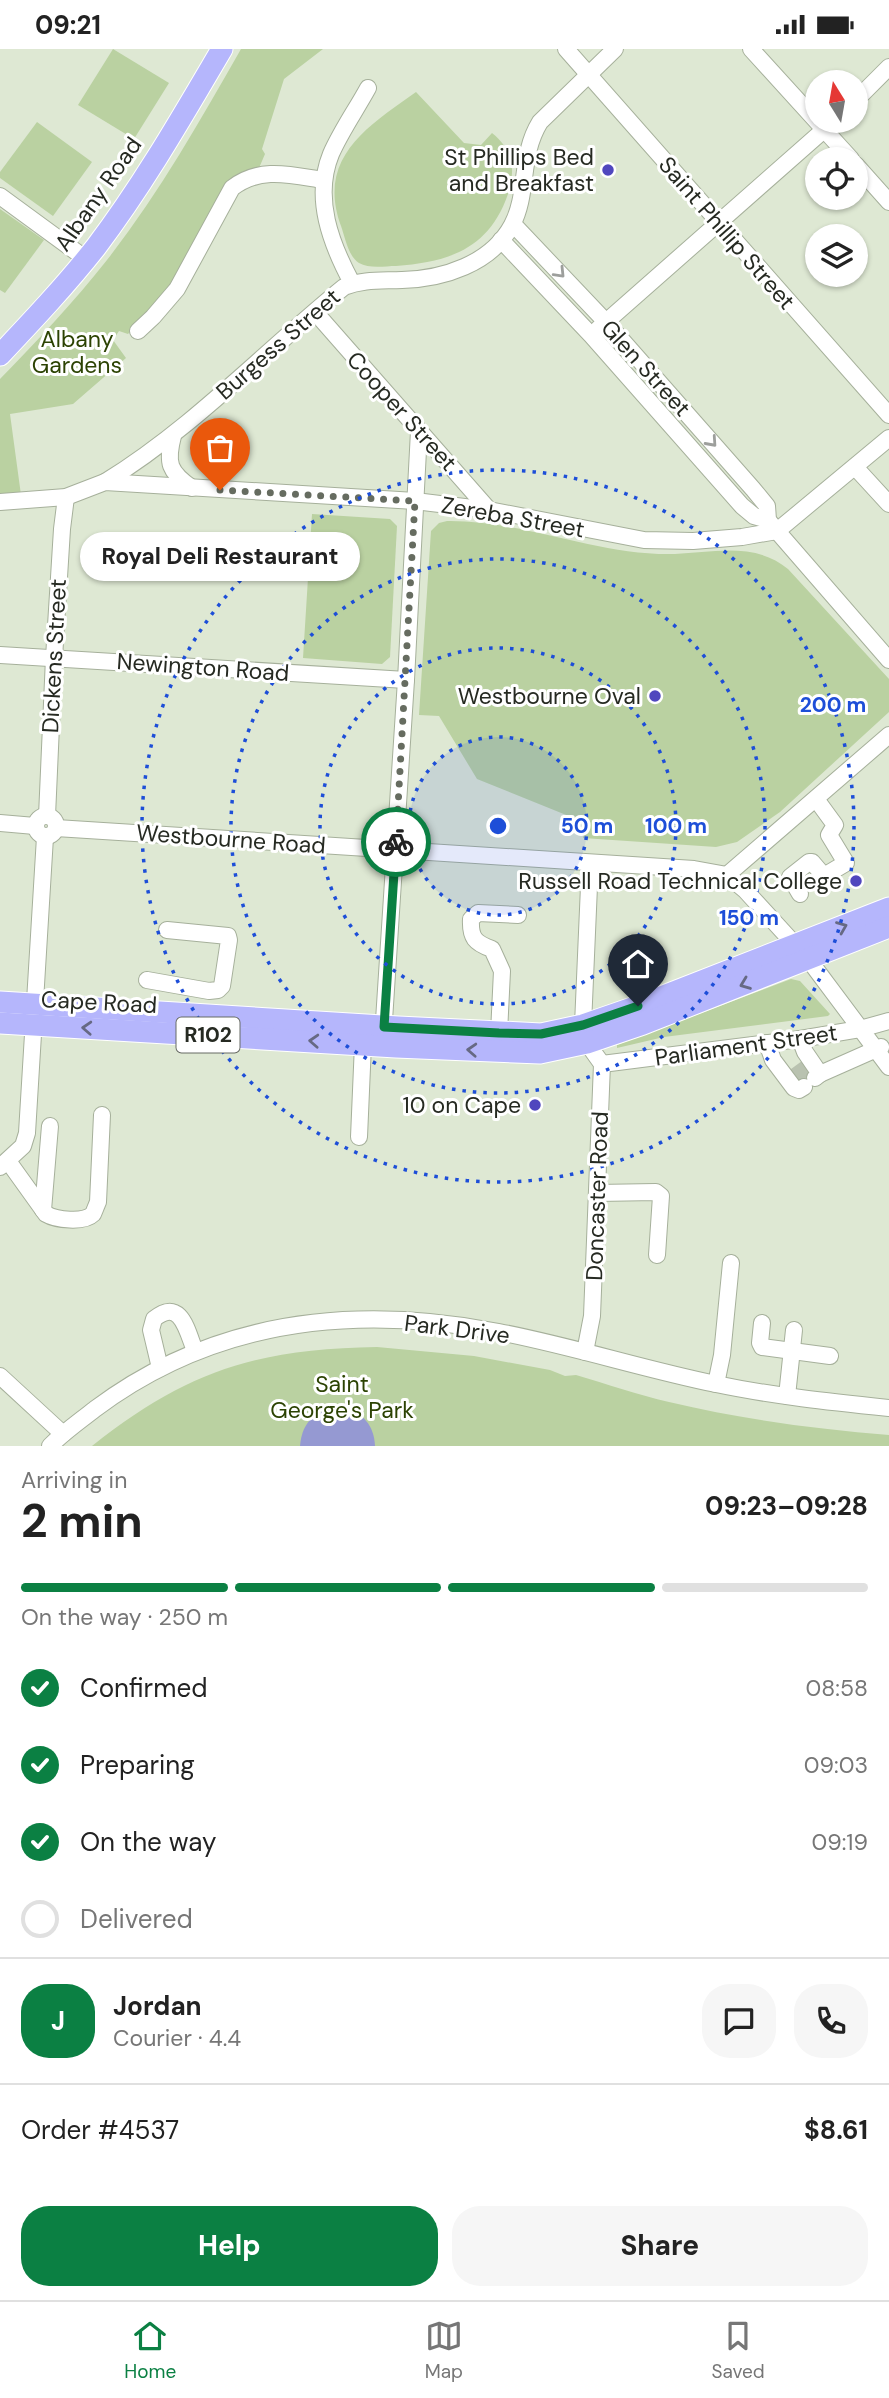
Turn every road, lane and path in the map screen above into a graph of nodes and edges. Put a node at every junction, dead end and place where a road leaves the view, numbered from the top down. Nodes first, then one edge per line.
1 (222, 49) edge
2 (566, 49) edge
3 (615, 49) edge
4 (751, 49) edge
5 (889, 67) edge
6 (587, 74) junction
7 (368, 88) dead end
8 (868, 88) edge
9 (805, 102) edge
10 (822, 133) edge
11 (868, 178) edge
12 (323, 180) junction
13 (0, 196) edge
14 (889, 202) edge
15 (513, 224) junction
16 (719, 224) junction
17 (501, 240) junction
18 (86, 259) junction
19 (352, 283) junction
20 (315, 312) junction
21 (606, 322) junction
22 (138, 331) dead end
23 (592, 335) junction
24 (0, 355) edge
25 (889, 415) edge
26 (419, 431) junction
27 (173, 436) junction
28 (889, 438) edge
29 (856, 467) junction
30 (106, 482) junction
31 (192, 488) junction
32 (66, 498) junction
33 (415, 501) junction
34 (0, 502) edge
35 (889, 504) edge
36 (489, 510) junction
37 (773, 525) junction
38 (0, 655) edge
39 (54, 658) junction
40 (889, 660) edge
41 (406, 680) junction
42 (889, 735) edge
43 (816, 799) junction
44 (0, 824) edge
45 (46, 827) junction
46 (396, 849) junction
47 (590, 863) junction
48 (727, 875) junction
49 (800, 894) dead end
50 (889, 908) edge
51 (518, 915) dead end
52 (889, 927) edge
53 (167, 930) dead end
54 (802, 952) junction
55 (147, 980) dead end
56 (0, 1002) edge
57 (34, 1014) junction
58 (889, 1021) edge
59 (0, 1023) edge
60 (860, 1030) junction
61 (499, 1033) junction
62 (585, 1034) junction
63 (377, 1039) junction
64 (800, 1039) junction
65 (767, 1043) junction
66 (880, 1049) edge
67 (602, 1064) junction
68 (889, 1067) edge
69 (806, 1073) junction
70 (102, 1115) dead end
71 (50, 1126) dead end
72 (359, 1137) dead end
73 (4, 1164) edge
74 (597, 1193) junction
75 (43, 1210) junction
76 (657, 1255) dead end
77 (731, 1263) dead end
78 (762, 1323) dead end
79 (794, 1330) dead end
80 (195, 1351) junction
81 (792, 1351) junction
82 (585, 1352) junction
83 (830, 1356) dead end
84 (160, 1368) junction
85 (0, 1376) edge
86 (716, 1384) junction
87 (787, 1396) junction
88 (889, 1408) edge
89 (63, 1434) junction
90 (50, 1446) edge

1 - 18 main road, Albany Road
2 - 6 street, Saint Phillip Street
3 - 6 street
4 - 9 street
5 - 8 street
6 - 15 street
6 - 16 street, Saint Phillip Street
7 - 12 street
10 - 16 street
11 - 14 street
12 - 19 street
12 - 22 street
13 - 18 street
15 - 17 street
15 -> 21 street, Glen Street
16 - 21 street
16 - 25 street, Saint Phillip Street
17 - 19 street
17 - 23 street, Glen Street
18 - 24 main road, Albany Road
19 - 20 street, Burgess Street
20 - 26 street, Cooper Street
20 - 27 street, Burgess Street
21 - 23 street
21 -> 37 street, Glen Street
23 - 37 street, Glen Street
26 - 33 street
26 - 36 street, Cooper Street
27 - 30 street, Burgess Street
27 - 31 street
28 - 29 street
29 - 35 street
29 - 37 street
30 - 31 street, Zereba Street
30 - 32 street, Zereba Street
31 - 33 street, Zereba Street
32 - 34 street, Zereba Street
32 - 39 street, Dickens Street
33 - 36 street, Zereba Street
33 - 41 street
36 - 37 street, Zereba Street
37 - 40 street, Glen Street
38 - 39 street, Newington Road
39 - 41 street, Newington Road
39 - 45 street, Dickens Street
41 - 46 street
42 - 43 street
43 - 48 street
43 - 49 street
44 - 45 street, Westbourne Road
45 - 46 street, Westbourne Road
45 - 57 street, Dickens Street
46 - 47 street, Westbourne Road
46 - 63 street
47 - 48 street, Westbourne Road
47 - 62 street
48 - 54 street
54 -> 50 main road, R102
51 - 61 street
52 - 54 main road, R102
53 - 55 street
54 - 60 street
54 - 62 main road, Cape Road / R102
56 - 57 main road, Cape Road / R102
57 - 59 main road, Cape Road / R102
57 - 63 main road, Cape Road / R102
57 - 73 street, Dickens Street
58 - 60 street, Parliament Street
60 - 64 street, Parliament Street
60 - 66 street
61 - 62 main road, Cape Road / R102
61 - 63 main road, Cape Road / R102
62 -> 63 main road, Cape Road / R102
62 - 67 street
63 - 72 street
64 - 65 street, Parliament Street
64 - 69 street
65 - 67 street, Parliament Street
65 - 69 street
66 - 68 street
66 - 69 street
67 - 74 street, Doncaster Road
70 - 75 street
71 - 75 street
73 - 75 street
74 - 76 street
74 - 82 street, Doncaster Road
77 - 86 street
78 - 81 street
79 - 81 street
80 - 82 street, Park Drive
80 - 84 street, Park Drive
80 - 84 street
81 - 83 street
81 - 87 street
82 - 86 street, Park Drive
84 - 89 street, Park Drive
85 - 89 street
86 - 87 street, Park Drive
87 - 88 street, Park Drive
89 - 90 street, Park Drive

